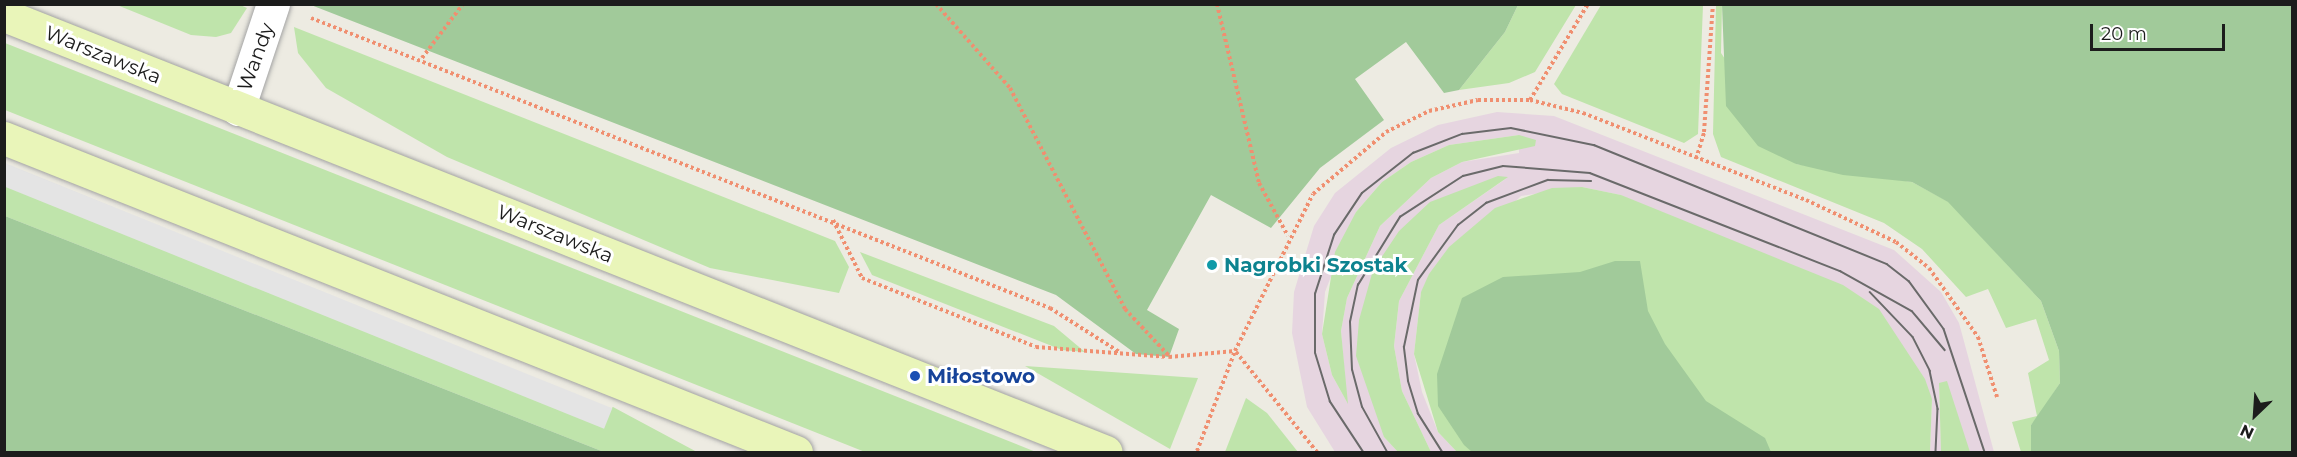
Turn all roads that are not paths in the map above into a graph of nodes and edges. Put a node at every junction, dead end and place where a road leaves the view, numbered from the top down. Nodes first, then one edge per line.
1 (294, 11) edge
2 (4, 15) edge
3 (238, 109) junction
4 (4, 138) edge
5 (796, 453) edge
6 (1106, 453) edge

1 - 3 street, Wandy
2 - 3 main road, Warszawska
3 - 6 main road, Warszawska
4 - 5 main road

